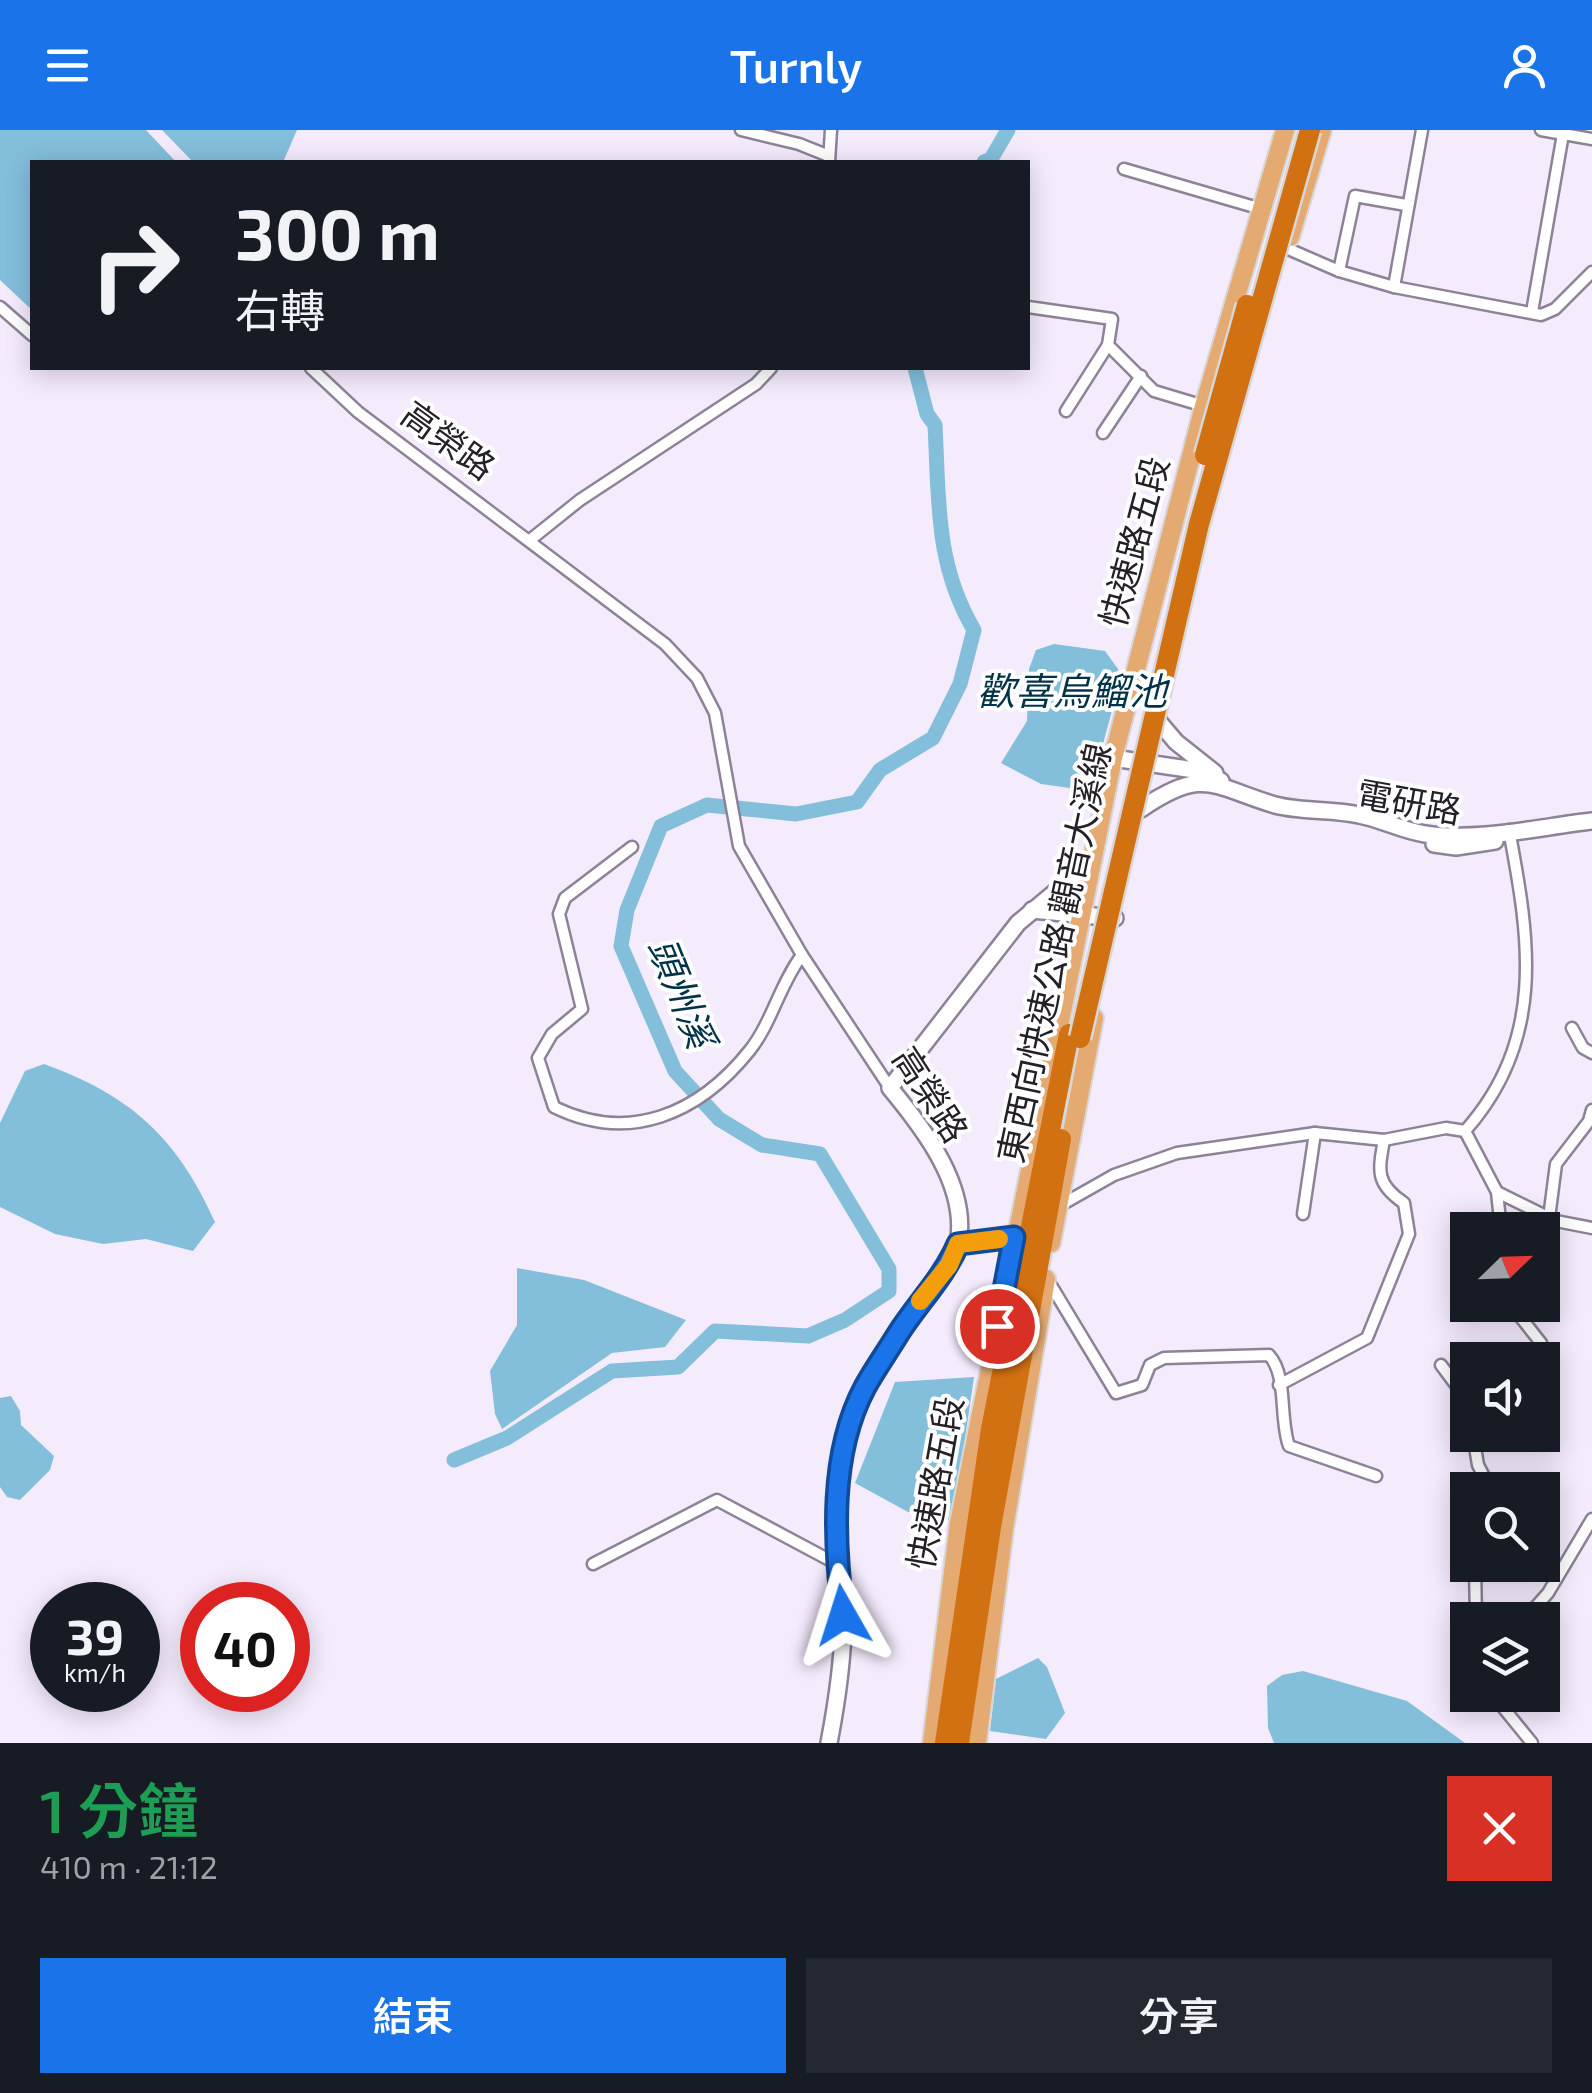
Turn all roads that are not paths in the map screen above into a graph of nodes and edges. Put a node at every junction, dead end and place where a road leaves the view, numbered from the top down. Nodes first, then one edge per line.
1 (740, 130) edge
2 (831, 130) edge
3 (1284, 130) edge
4 (1298, 130) edge
5 (1310, 130) edge
6 (1322, 130) edge
7 (1422, 130) edge
8 (1541, 130) edge
9 (1563, 134) junction
10 (1592, 139) edge
11 (829, 159) edge
12 (1124, 169) dead end
13 (1406, 206) junction
14 (1264, 210) junction
15 (1286, 248) junction
16 (1339, 271) junction
17 (1592, 272) edge
18 (1394, 286) junction
19 (1030, 306) edge
20 (0, 307) edge
21 (1532, 312) junction
22 (30, 334) edge
23 (1108, 345) junction
24 (314, 370) edge
25 (769, 370) edge
26 (1142, 376) junction
27 (1204, 406) junction
28 (1066, 410) dead end
29 (1103, 433) dead end
30 (530, 540) junction
31 (1160, 722) junction
32 (1113, 758) junction
33 (1150, 760) junction
34 (1227, 787) junction
35 (1141, 809) junction
36 (1592, 824) edge
37 (1510, 834) junction
38 (632, 847) dead end
39 (1090, 863) junction
40 (1032, 910) junction
41 (1082, 914) junction
42 (1116, 918) junction
43 (802, 955) junction
44 (1572, 1028) dead end
45 (1592, 1054) edge
46 (890, 1088) junction
47 (1592, 1110) edge
48 (1465, 1131) junction
49 (1315, 1133) junction
50 (1384, 1140) junction
51 (1497, 1192) junction
52 (1060, 1205) junction
53 (1499, 1212) edge
54 (1537, 1212) edge
55 (1550, 1212) edge
56 (1303, 1214) dead end
57 (1560, 1221) edge
58 (1592, 1228) edge
59 (1014, 1237) junction
60 (958, 1244) junction
61 (1046, 1276) junction
62 (1525, 1322) edge
63 (997, 1326) junction
64 (1541, 1342) edge
65 (1035, 1343) junction
66 (1441, 1365) dead end
67 (1450, 1377) edge
68 (1279, 1385) junction
69 (998, 1436) junction
70 (1376, 1476) dead end
71 (1592, 1520) edge
72 (592, 1564) dead end
73 (837, 1564) junction
74 (1540, 1602) edge
75 (1507, 1712) edge
76 (829, 1743) edge
77 (932, 1743) edge
78 (945, 1743) edge
79 (959, 1743) edge
80 (977, 1743) edge
81 (1532, 1743) edge

1 - 11 street
2 - 11 street
3 - 14 main road, 快速路五段
4 - 69 highway, 東西向快速公路 觀音大溪線, bridge
5 - 69 highway, 東西向快速公路 觀音大溪線, bridge
6 - 15 main road, 快速路五段
7 - 13 street
8 - 9 street
9 - 10 street
9 - 21 street
12 - 14 street
13 - 16 street
13 - 18 street
14 - 27 main road, 快速路五段
15 - 16 street
15 - 31 main road, 快速路五段
16 - 18 street
17 - 21 street
18 - 21 street
19 - 23 street
20 - 22 street
23 - 26 street
23 - 28 street
24 - 30 street, 高榮路
25 - 30 street
26 - 27 street
26 - 29 street
27 - 32 main road, 快速路五段
30 - 43 street, 高榮路
31 - 33 main road, 快速路五段
31 - 34 street
32 - 33 street, 電研路
32 - 39 main road, 快速路五段
33 - 34 street, 電研路
33 - 35 main road, 快速路五段
34 - 35 street
34 - 37 street, 電研路
35 - 42 main road, 快速路五段
36 - 37 street, 電研路
37 - 48 street
38 - 43 street
39 - 40 street
39 - 41 main road, 快速路五段
40 - 41 street
40 - 46 street
41 - 42 street
41 - 59 main road, 快速路五段
42 - 52 main road, 快速路五段
43 - 46 street, 高榮路
44 - 45 street
46 - 60 street, 高榮路
47 - 55 street
48 - 50 street
48 - 51 street
49 - 50 street
49 - 52 street
49 - 56 street
50 - 68 street
51 - 53 street
51 - 54 street
52 - 61 main road, 快速路五段
57 - 58 street
59 - 60 street
59 - 63 main road, 快速路五段
60 - 73 street
61 - 65 main road, 快速路五段
61 - 68 street
62 - 64 street
63 - 69 highway
63 - 77 main road, 快速路五段
65 - 69 highway
65 - 80 main road, 快速路五段
66 - 67 street
68 - 70 street
69 - 78 highway, 東西向快速公路 觀音大溪線
69 - 79 highway, 東西向快速公路 觀音大溪線
71 - 74 street
72 - 73 street
73 - 76 street
75 - 81 street

